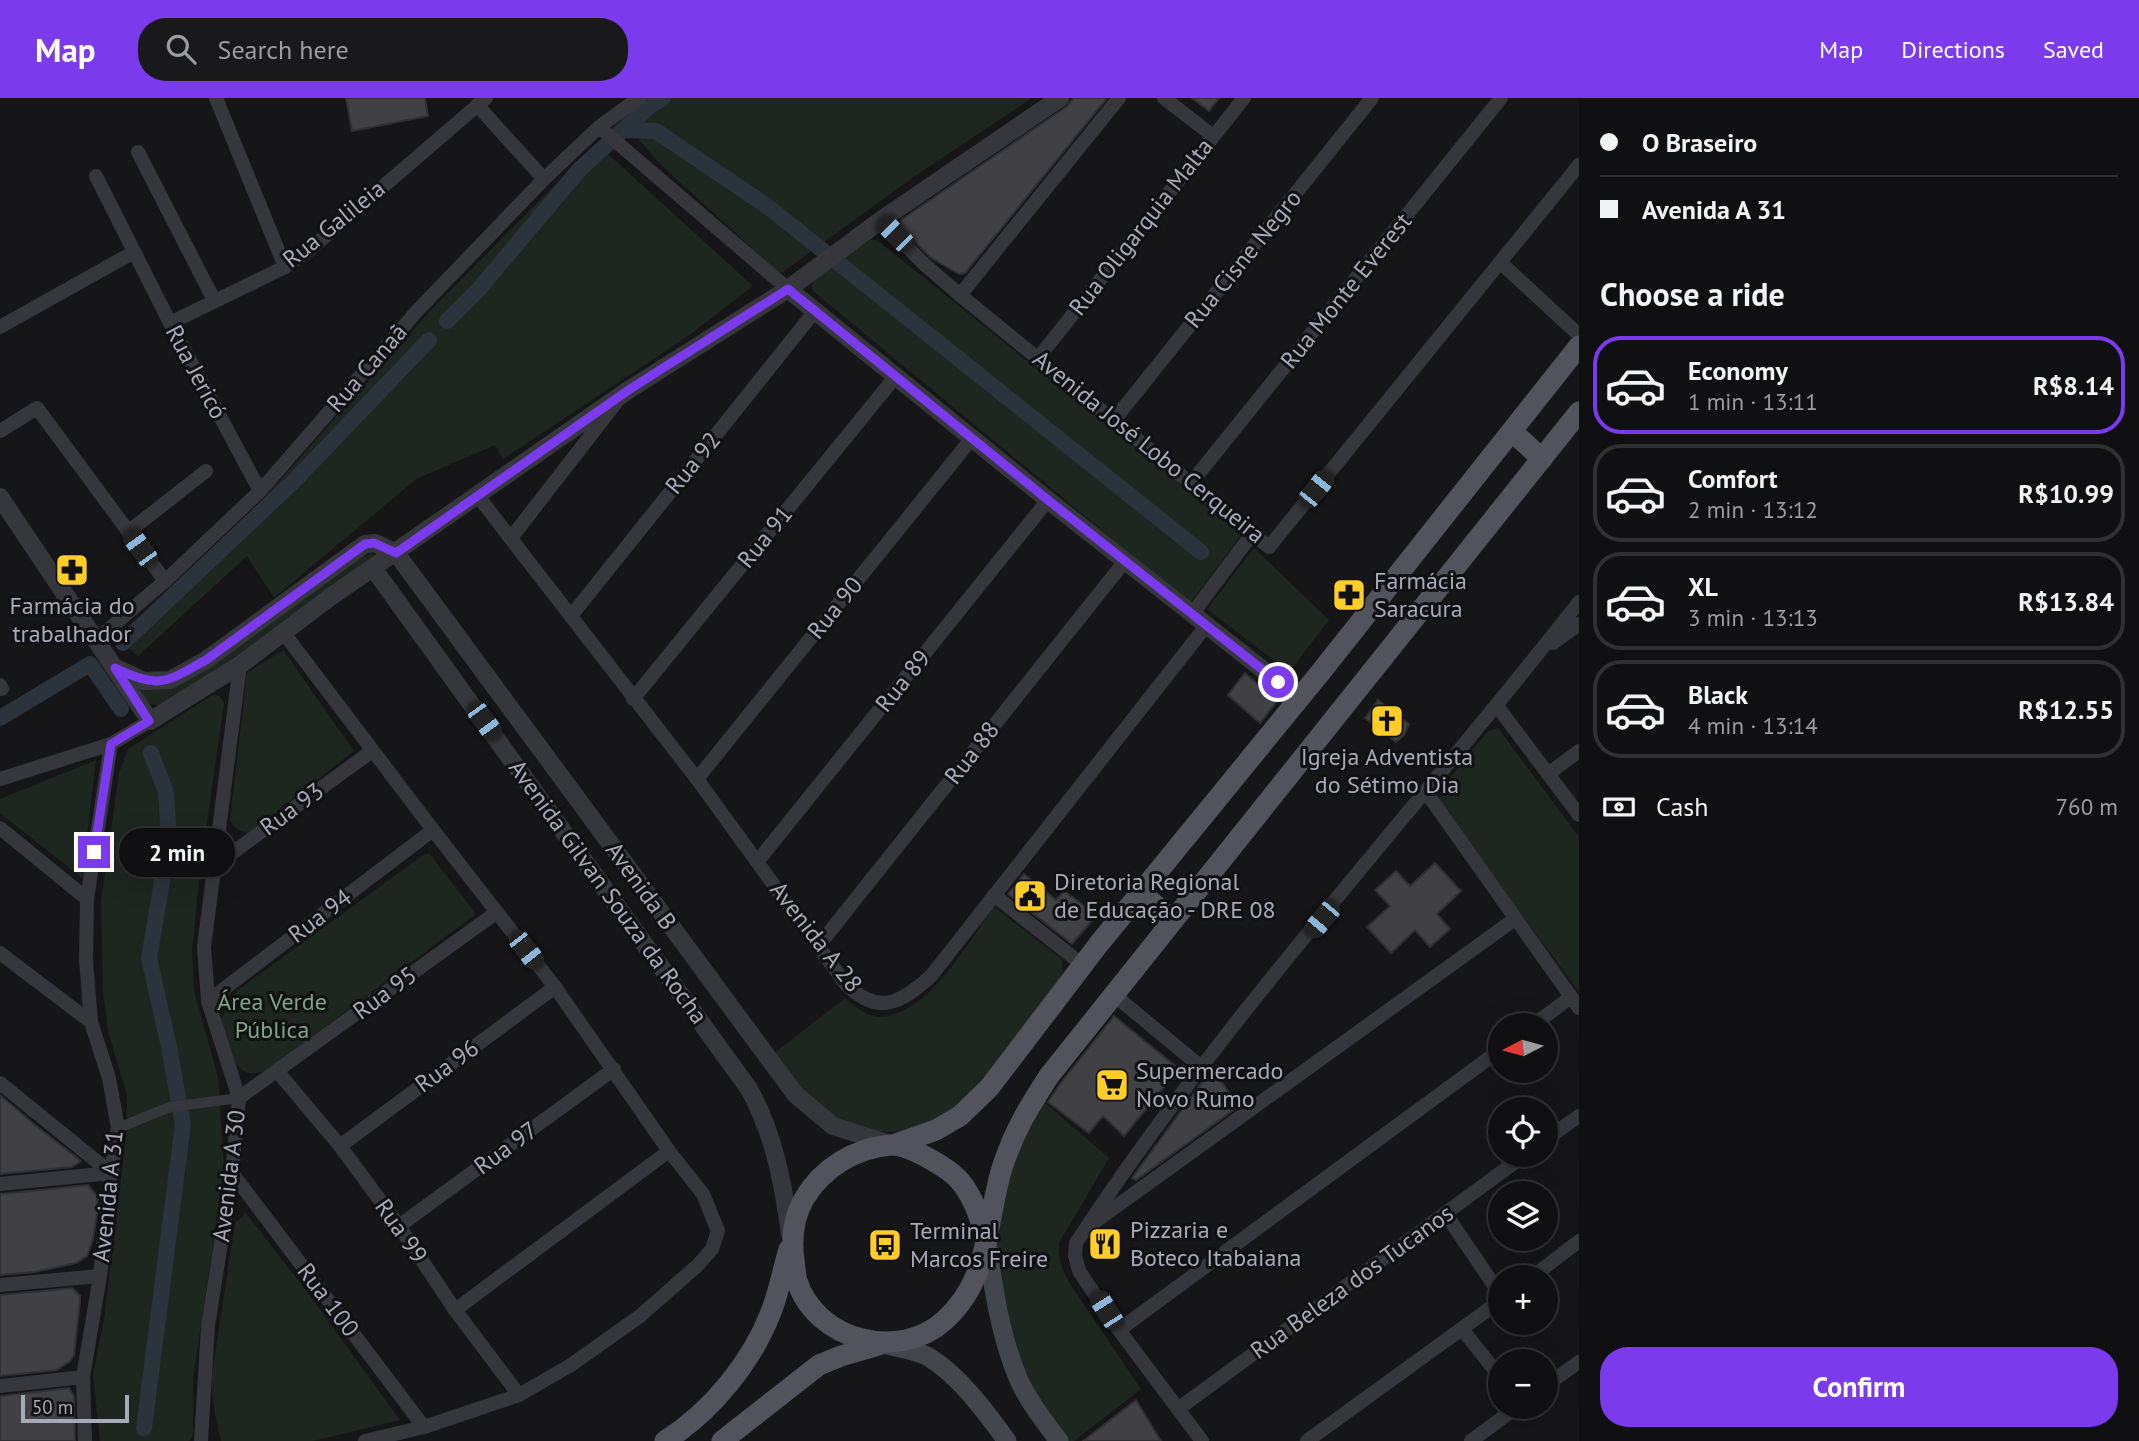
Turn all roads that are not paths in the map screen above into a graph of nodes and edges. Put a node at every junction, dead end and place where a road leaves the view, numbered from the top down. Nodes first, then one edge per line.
1 (216, 98) edge
2 (639, 98) edge
3 (1060, 98) edge
4 (1119, 98) edge
5 (1164, 98) edge
6 (1244, 98) edge
7 (1371, 98) edge
8 (1500, 98) edge
9 (480, 100) edge
10 (603, 130) junction
11 (1213, 136) junction
12 (138, 152) dead end
13 (1579, 164) edge
14 (96, 176) dead end
15 (544, 179) junction
16 (880, 220) junction
17 (134, 253) junction
18 (1501, 263) junction
19 (285, 267) junction
20 (788, 289) junction
21 (960, 295) junction
22 (214, 300) junction
23 (816, 311) junction
24 (170, 323) junction
25 (0, 327) edge
26 (1579, 335) edge
27 (1579, 346) edge
28 (1039, 357) junction
29 (896, 376) junction
30 (624, 393) junction
31 (1579, 412) edge
32 (1114, 420) junction
33 (0, 431) edge
34 (1514, 432) junction
35 (973, 438) junction
36 (1542, 459) junction
37 (206, 471) dead end
38 (1191, 483) junction
39 (260, 491) junction
40 (477, 495) junction
41 (0, 496) edge
42 (1048, 500) junction
43 (128, 531) junction
44 (1252, 534) junction
45 (510, 538) junction
46 (396, 553) junction
47 (1125, 561) junction
48 (373, 568) junction
49 (164, 581) junction
50 (1579, 602) edge
51 (571, 616) junction
52 (1199, 620) junction
53 (1579, 624) edge
54 (283, 632) junction
55 (96, 640) junction
56 (1538, 654) junction
57 (240, 665) junction
58 (115, 668) junction
59 (633, 699) junction
60 (1300, 699) junction
61 (1497, 706) junction
62 (149, 721) junction
63 (111, 744) junction
64 (372, 751) junction
65 (1579, 751) edge
66 (1548, 774) junction
67 (0, 779) edge
68 (696, 779) junction
69 (1426, 792) junction
70 (1579, 815) edge
71 (0, 828) edge
72 (433, 830) junction
73 (757, 862) junction
74 (213, 867) junction
75 (1141, 893) junction
76 (994, 894) junction
77 (87, 899) junction
78 (497, 912) junction
79 (1514, 919) junction
80 (1173, 920) junction
81 (819, 945) junction
82 (0, 953) edge
83 (1083, 965) junction
84 (555, 987) junction
85 (1113, 994) junction
86 (208, 1001) junction
87 (1575, 1002) edge
88 (1555, 1013) edge
89 (91, 1022) junction
90 (1488, 1058) edge
91 (1200, 1066) junction
92 (614, 1069) junction
93 (278, 1072) junction
94 (0, 1083) edge
95 (239, 1098) junction
96 (1579, 1116) edge
97 (118, 1128) junction
98 (1558, 1131) edge
99 (893, 1145) junction
100 (340, 1146) junction
101 (669, 1151) junction
102 (1508, 1167) edge
103 (111, 1172) junction
104 (232, 1173) junction
105 (0, 1184) edge
106 (1445, 1213) junction
107 (399, 1227) junction
108 (1086, 1228) junction
109 (986, 1238) junction
110 (791, 1240) junction
111 (1579, 1241) edge
112 (1548, 1265) edge
113 (100, 1276) junction
114 (1488, 1276) edge
115 (0, 1285) edge
116 (455, 1310) junction
117 (1488, 1310) edge
118 (1462, 1329) junction
119 (1119, 1330) junction
120 (884, 1344) junction
121 (1488, 1362) edge
122 (1579, 1362) edge
123 (83, 1377) junction
124 (1558, 1377) edge
125 (0, 1386) edge
126 (519, 1395) junction
127 (1178, 1409) junction
128 (1501, 1419) edge
129 (424, 1427) junction
130 (85, 1441) edge
131 (201, 1441) edge
132 (365, 1441) edge
133 (665, 1441) edge
134 (722, 1441) edge
135 (1007, 1441) edge
136 (1059, 1441) edge
137 (1202, 1441) edge
138 (1307, 1441) edge
139 (1471, 1441) edge

1 - 19 street
2 - 10 street, Rua Canaã
3 - 16 street
4 - 21 street
5 - 11 street
6 - 11 street, Rua Oligarquia Malta
7 - 32 street, Rua Cisne Negro
8 - 38 street, Rua Monte Everest
9 - 15 street
9 - 19 street, Rua Galileia
10 - 15 street, Rua Canaã
10 - 20 street
11 - 28 street, Rua Oligarquia Malta
12 - 22 street
13 - 18 street, Avenida José Lobo Cerqueira
14 - 17 street, Rua Jericó
15 - 39 street, Rua Canaã
16 - 20 street
16 - 21 street, Avenida José Lobo Cerqueira
17 - 24 street, Rua Jericó
17 - 25 street
18 - 26 street
18 - 44 street, Avenida José Lobo Cerqueira
19 - 22 street, Rua Galileia
20 - 23 street
20 - 30 street
21 - 28 street, Avenida José Lobo Cerqueira
22 - 24 street, Rua Galileia
23 - 29 street
23 - 51 street, Rua 92
24 - 39 street, Rua Jericó
27 - 34 main road
28 - 32 street, Avenida José Lobo Cerqueira
29 - 35 street
29 - 59 street, Rua 91
30 - 40 street
30 - 45 street
31 - 36 main road
32 - 38 street, Avenida José Lobo Cerqueira
33 - 43 street
34 - 36 main road
34 - 60 main road
35 - 42 street
35 - 68 street, Rua 90
36 - 80 main road
37 - 43 street
38 - 44 street, Avenida José Lobo Cerqueira
39 - 49 street, Rua Canaã
40 - 45 street, Avenida A 28
40 - 46 street
41 - 55 street
42 - 47 street
42 - 73 street, Rua 89
43 - 49 street
44 - 52 street, Avenida A 28
45 - 51 street, Avenida A 28
46 - 48 street
46 - 58 street
46 - 99 street, Avenida B
47 - 52 street
47 - 81 street, Rua 88
48 - 54 street
48 - 110 street, Avenida Gilvan Souza da Rocha
49 - 55 street, Rua Canaã
50 - 56 street
51 - 59 street, Avenida A 28
52 - 60 street
52 - 76 street, Avenida A 28
53 - 56 street
54 - 57 street
54 - 64 street
55 - 58 street
56 - 61 street
57 - 62 street
57 - 74 street, Avenida A 30
58 - 62 street
59 - 68 street, Avenida A 28
60 - 75 main road
61 - 66 street
61 - 69 street
62 - 63 street
63 - 67 street
63 - 77 street, Avenida A 31
64 - 72 street
64 - 74 street, Rua 93
65 - 66 street
66 - 70 street
68 - 73 street, Avenida A 28
69 - 79 street
69 - 91 street
71 - 77 street
72 - 78 street
72 - 86 street, Rua 94
73 - 81 street, Avenida A 28
74 - 86 street, Avenida A 30
75 - 80 main road
75 - 83 main road
76 - 81 street, Avenida A 28
76 - 83 street
77 - 89 street, Avenida A 31
78 - 84 street
78 - 93 street, Rua 95
79 - 87 street
79 - 108 street
80 - 85 main road
82 - 89 street
83 - 99 main road
84 - 92 street
84 - 100 street, Rua 96
85 - 91 street
85 - 109 main road
86 - 95 street, Avenida A 30
87 - 88 street
89 - 97 street, Avenida A 31
90 - 119 street
91 - 108 street
92 - 101 street
92 - 107 street, Rua 97
93 - 95 street, Rua 95
93 - 100 street, Rua 99
94 - 103 street
95 - 97 street
95 - 104 street, Avenida A 30
96 - 98 street
97 - 103 street, Avenida A 31
99 - 109 main road
99 - 110 main road
100 - 107 street, Rua 99
101 - 116 street
101 - 126 street
102 - 106 street, Rua Beleza dos Tucanos
103 - 105 street
103 - 113 street, Avenida A 31
104 - 129 street, Rua 100
104 - 131 street, Avenida A 30
106 - 114 street
106 - 127 street, Rua Beleza dos Tucanos
107 - 116 street, Rua 99
108 - 119 street
109 - 120 main road
109 - 136 main road
110 - 120 main road
110 - 133 main road
111 - 112 street
113 - 115 street
113 - 123 street, Avenida A 31
116 - 126 street, Rua 99
117 - 118 street
118 - 121 street
118 - 138 street
119 - 127 street
120 - 134 main road
120 - 135 main road
122 - 124 street
123 - 125 street
123 - 130 street, Avenida A 31
126 - 129 street
127 - 137 street
128 - 139 street
129 - 132 street

